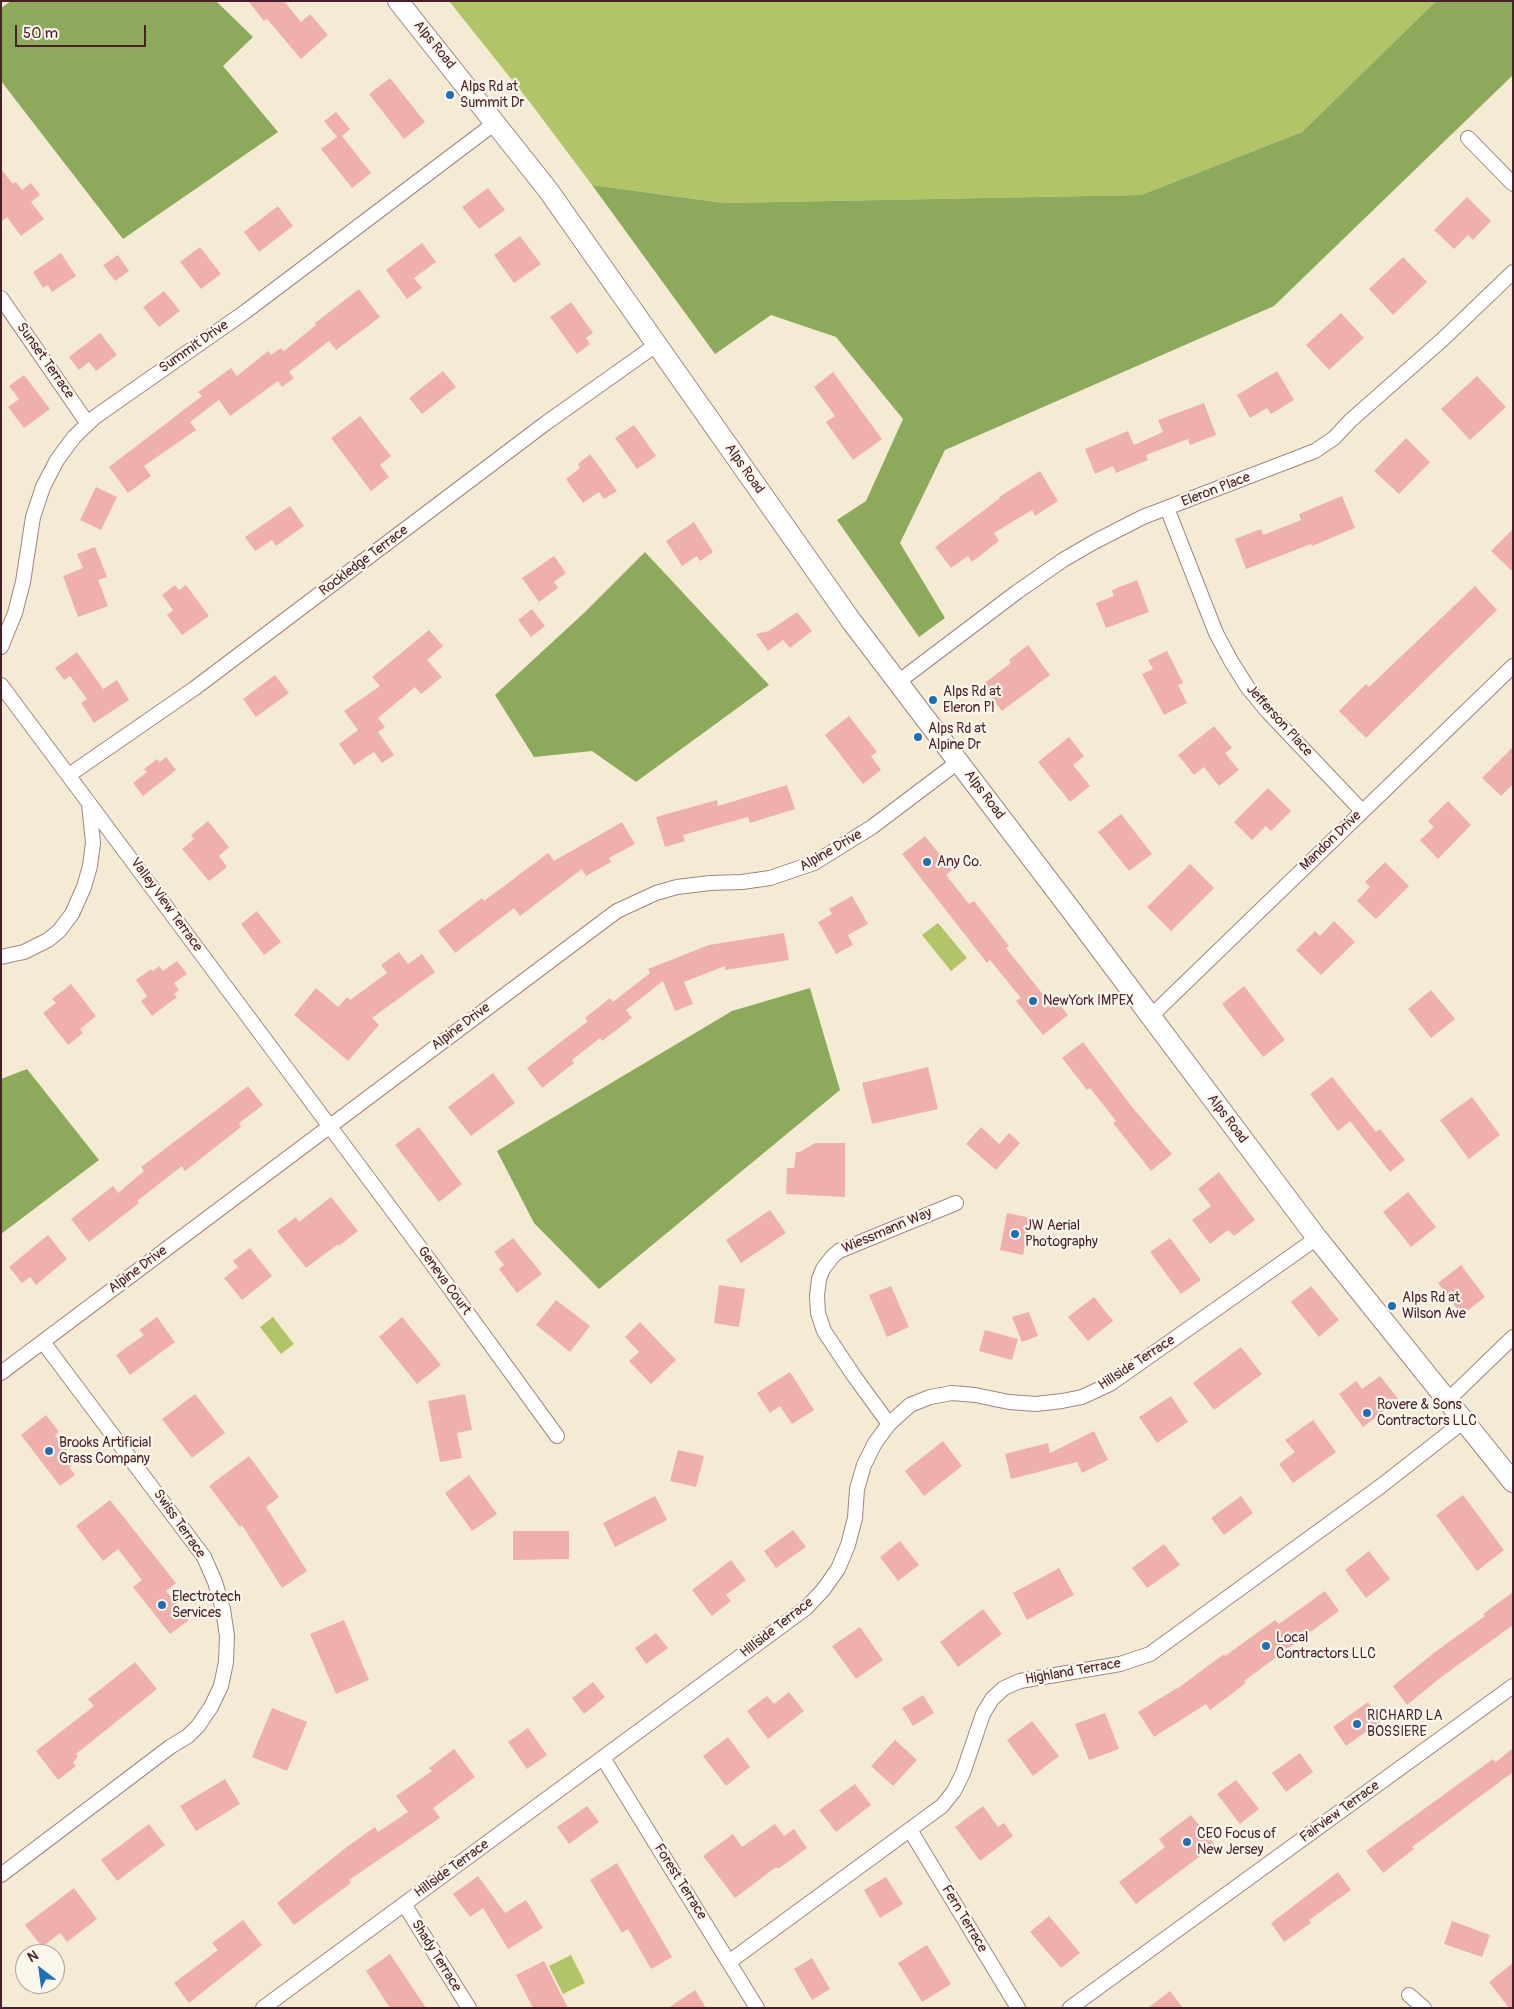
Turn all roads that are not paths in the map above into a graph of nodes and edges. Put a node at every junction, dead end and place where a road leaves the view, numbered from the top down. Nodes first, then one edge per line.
1 (398, 1) edge
2 (495, 123) junction
3 (1468, 138) dead end
4 (1513, 184) edge
5 (1513, 272) edge
6 (1, 298) edge
7 (656, 345) junction
8 (88, 424) junction
9 (1167, 508) junction
10 (1, 646) edge
11 (1513, 666) edge
12 (898, 682) junction
13 (1, 685) edge
14 (958, 762) junction
15 (69, 775) junction
16 (89, 802) junction
17 (1362, 811) junction
18 (1, 957) edge
19 (1150, 1017) junction
20 (329, 1126) junction
21 (956, 1203) dead end
22 (1317, 1238) junction
23 (1513, 1337) edge
24 (43, 1342) junction
25 (1, 1373) edge
26 (1448, 1400) junction
27 (1464, 1421) junction
28 (889, 1424) junction
29 (557, 1436) dead end
30 (1513, 1482) edge
31 (1513, 1686) edge
32 (602, 1758) junction
33 (910, 1830) junction
34 (1, 1875) edge
35 (404, 1904) junction
36 (729, 1962) junction
37 (1409, 1995) dead end
38 (263, 2008) edge
39 (469, 2008) edge
40 (757, 2008) edge
41 (1018, 2008) edge
42 (1070, 2008) edge
43 (1424, 2008) edge

1 - 2 main road, Alps Road
2 - 7 main road, Alps Road
2 - 8 street, Summit Drive
3 - 4 street
5 - 9 street, Eleron Place
6 - 8 street, Sunset Terrace
7 - 12 main road, Alps Road
7 - 15 street, Rockledge Terrace
8 - 10 street, Summit Drive
9 - 12 street, Eleron Place
9 - 17 street, Jefferson Place
11 - 17 street, Mandon Drive
12 - 14 main road, Alps Road
13 - 15 street, Valley View Terrace
14 - 19 main road, Alps Road
14 - 20 street, Alpine Drive
15 - 16 street, Valley View Terrace
16 - 18 street
16 - 20 street, Valley View Terrace
17 - 19 street, Mandon Drive
19 - 22 main road, Alps Road
20 - 24 street, Alpine Drive
20 - 29 street, Geneva Court
21 - 28 street, Wiessmann Way
22 - 26 main road, Alps Road
22 - 28 street, Hillside Terrace
23 - 26 street
24 - 25 street, Alpine Drive
24 - 34 street, Swiss Terrace
26 - 27 main road, Alps Road
27 - 30 main road, Alps Road
27 - 33 street, Highland Terrace
28 - 32 street, Hillside Terrace
31 - 42 street, Fairview Terrace
32 - 35 street, Hillside Terrace
32 - 36 street, Forest Terrace
33 - 36 street, Highland Terrace
33 - 41 street, Fern Terrace
35 - 38 street, Hillside Terrace
35 - 39 street, Shady Terrace
36 - 40 street, Forest Terrace
37 - 43 street

